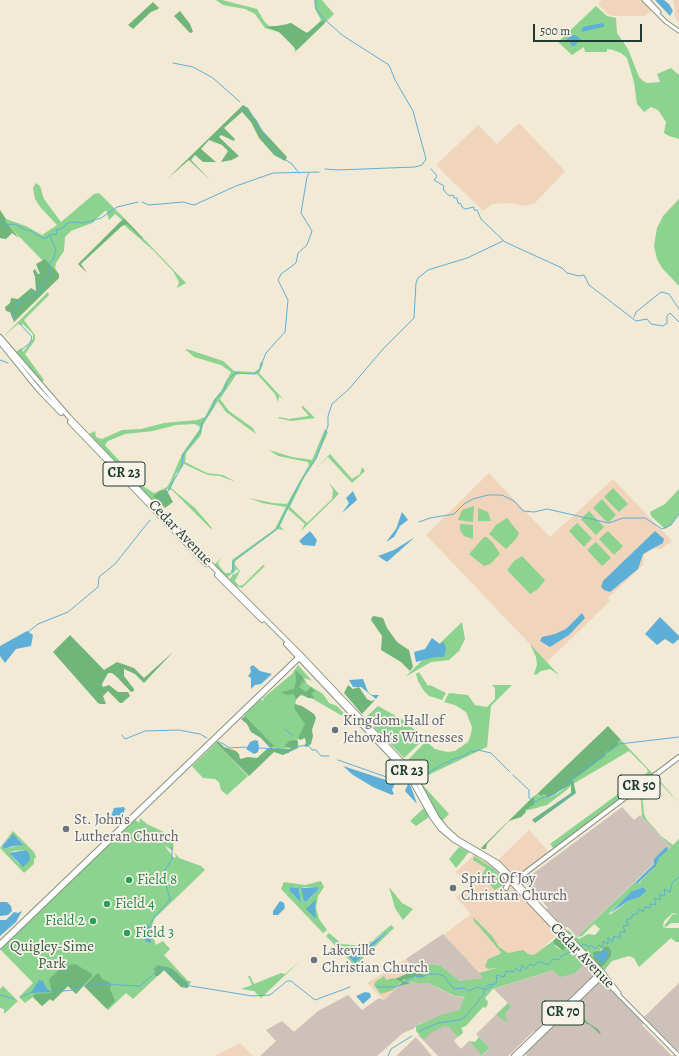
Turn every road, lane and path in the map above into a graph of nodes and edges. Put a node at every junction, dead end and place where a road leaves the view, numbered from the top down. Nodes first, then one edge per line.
1 (644, 0) edge
2 (648, 0) edge
3 (669, 23) junction
4 (679, 31) edge
5 (0, 337) edge
6 (0, 342) edge
7 (177, 531) junction
8 (300, 656) junction
9 (679, 757) edge
10 (679, 760) edge
11 (599, 818) junction
12 (505, 875) junction
13 (523, 875) junction
14 (514, 882) junction
15 (506, 888) dead end
16 (522, 888) junction
17 (0, 943) edge
18 (0, 947) edge
19 (601, 975) junction
20 (538, 1035) junction
21 (521, 1055) edge
22 (514, 1056) edge
23 (679, 1056) edge

1 - 3 main road
2 - 3 main road
3 - 4 main road
5 - 7 main road, Cedar Avenue / CR 23
6 - 7 main road, Cedar Avenue / CR 23
7 - 8 main road, Cedar Avenue / CR 23
8 - 12 main road, CR 23
8 - 14 main road, CR 23
8 - 17 main road
8 - 18 main road
9 - 11 main road, CR 50
10 - 11 main road, CR 50
11 - 13 main road, CR 50
12 - 14 main road, CR 23
12 - 15 main road
13 - 14 main road, CR 50
13 - 16 main road
14 - 16 main road, Cedar Avenue / CR 23
14 - 19 main road, Cedar Avenue / CR 23
16 - 19 main road, Cedar Avenue / CR 23
19 - 20 main road, CR 70
19 - 20 main road, CR 70
19 - 23 main road, Cedar Avenue / CR 23
20 - 21 main road, CR 70
20 - 22 main road, CR 70

